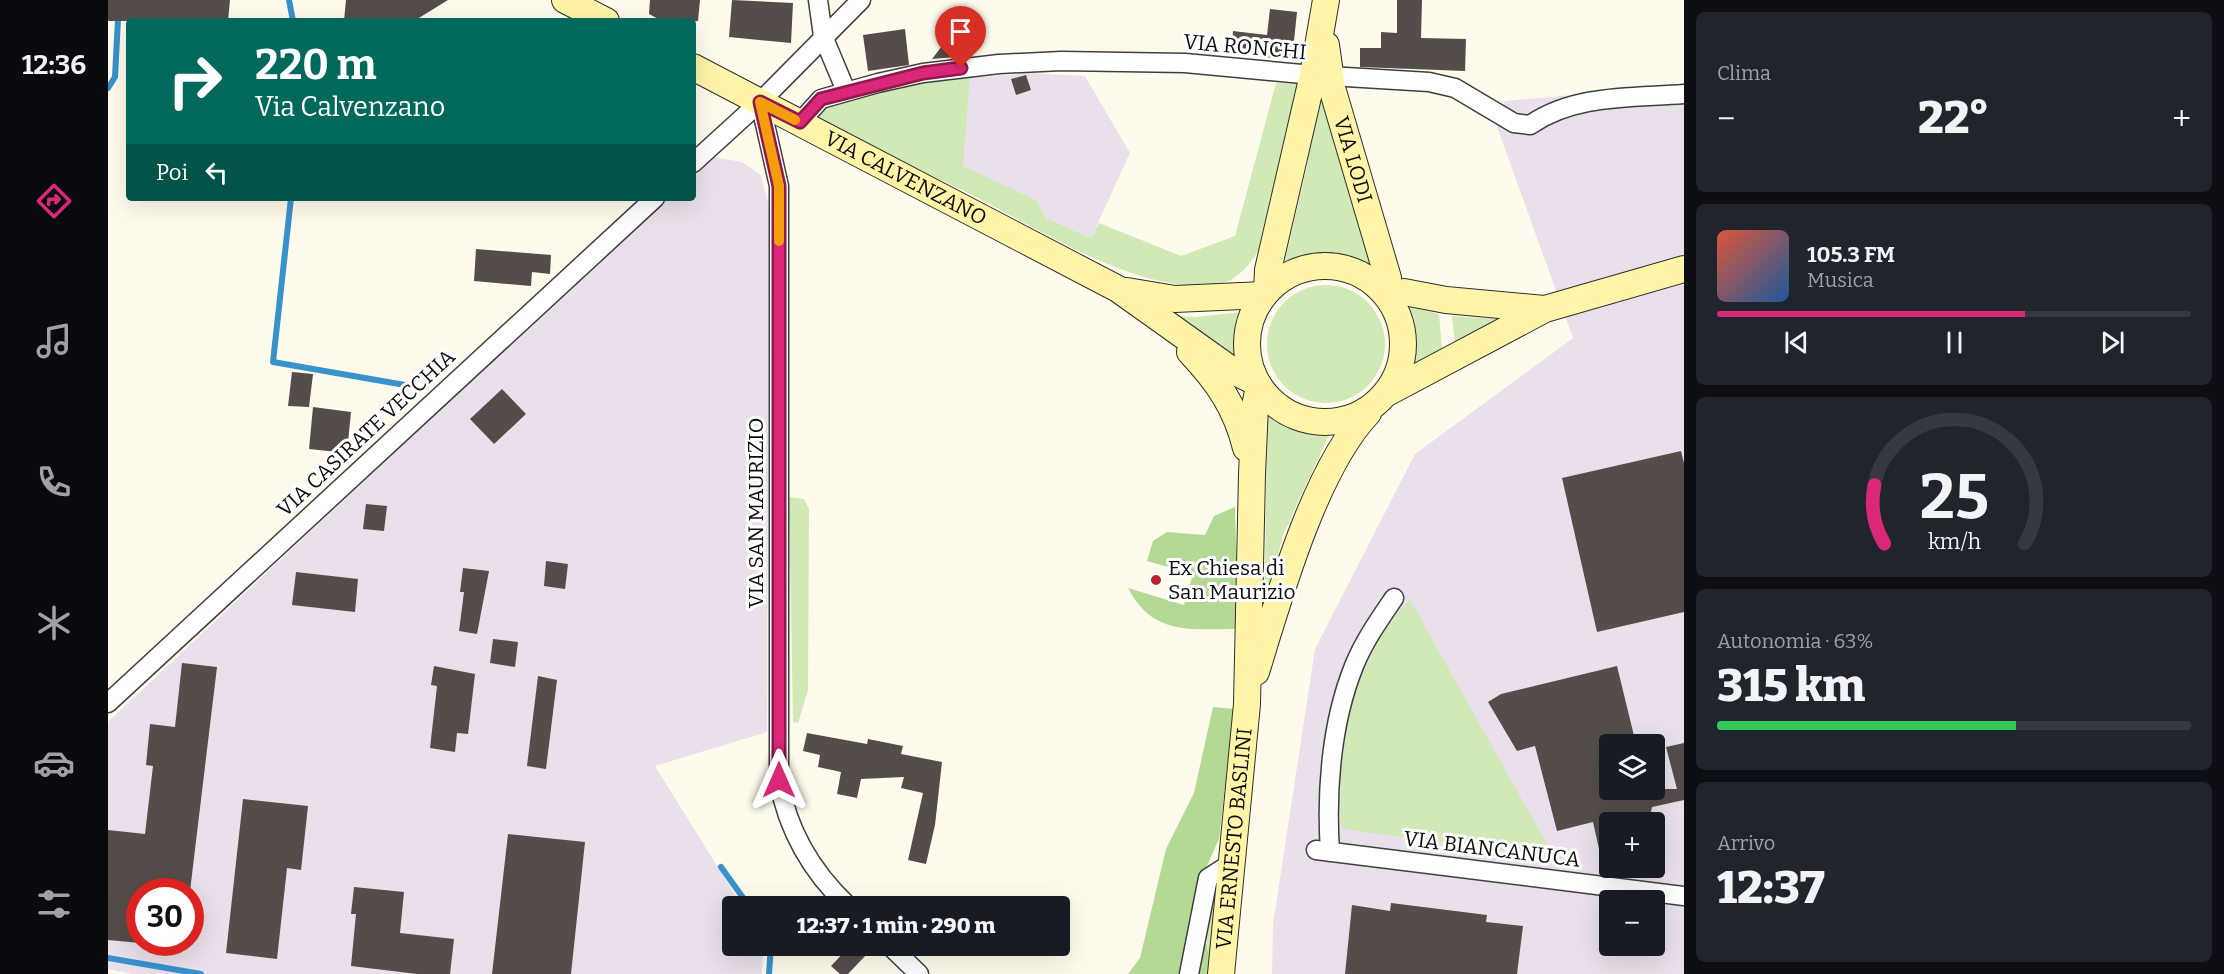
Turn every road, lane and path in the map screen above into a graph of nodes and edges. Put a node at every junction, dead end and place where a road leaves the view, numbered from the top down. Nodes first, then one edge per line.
1 (565, 0) edge
2 (818, 0) edge
3 (861, 0) edge
4 (1326, 0) edge
5 (600, 18) edge
6 (823, 36) junction
7 (696, 69) edge
8 (1322, 76) junction
9 (846, 91) junction
10 (1684, 94) edge
11 (760, 102) junction
12 (800, 122) junction
13 (696, 160) edge
14 (652, 201) edge
15 (1684, 269) edge
16 (1118, 289) junction
17 (1265, 293) junction
18 (1387, 296) junction
19 (1545, 309) junction
20 (1155, 314) junction
21 (1258, 385) junction
22 (1382, 398) junction
23 (1252, 474) junction
24 (1394, 598) dead end
25 (108, 703) edge
26 (1246, 704) junction
27 (1233, 862) junction
28 (839, 896) edge
29 (1684, 896) edge
30 (900, 956) edge
31 (919, 974) edge
32 (1189, 974) edge
33 (1221, 974) edge

1 - 5 main road
2 - 6 street
3 - 6 street
4 - 8 main road, VIA LODI
6 - 9 street
6 - 11 street
7 - 11 main road, VIA CALVENZANO
8 - 9 street, VIA RONCHI
8 - 10 street, VIA RONCHI
8 - 17 main road, VIA LODI
8 - 18 main road, VIA LODI
9 - 12 street, VIA RONCHI
11 - 12 main road, VIA CALVENZANO
11 - 13 street
11 - 28 street, VIA SAN MAURIZIO
12 - 16 main road, VIA CALVENZANO
14 - 25 street, VIA CASIRATE VECCHIA
15 - 19 main road
16 - 17 main road, VIA CALVENZANO
16 - 20 main road, VIA CALVENZANO
17 - 18 main road
17 - 21 main road
18 - 19 main road
18 - 22 main road
19 - 22 main road
20 - 21 main road, VIA CALVENZANO
20 - 23 main road
21 - 22 main road
21 - 23 main road, VIA ERNESTO BASLINI
22 - 26 main road, VIA ERNESTO BASLINI
23 - 26 main road, VIA ERNESTO BASLINI
24 - 29 street, VIA BIANCANUCA
26 - 27 main road, VIA ERNESTO BASLINI
27 - 32 street
27 - 33 main road, VIA ERNESTO BASLINI
30 - 31 street

